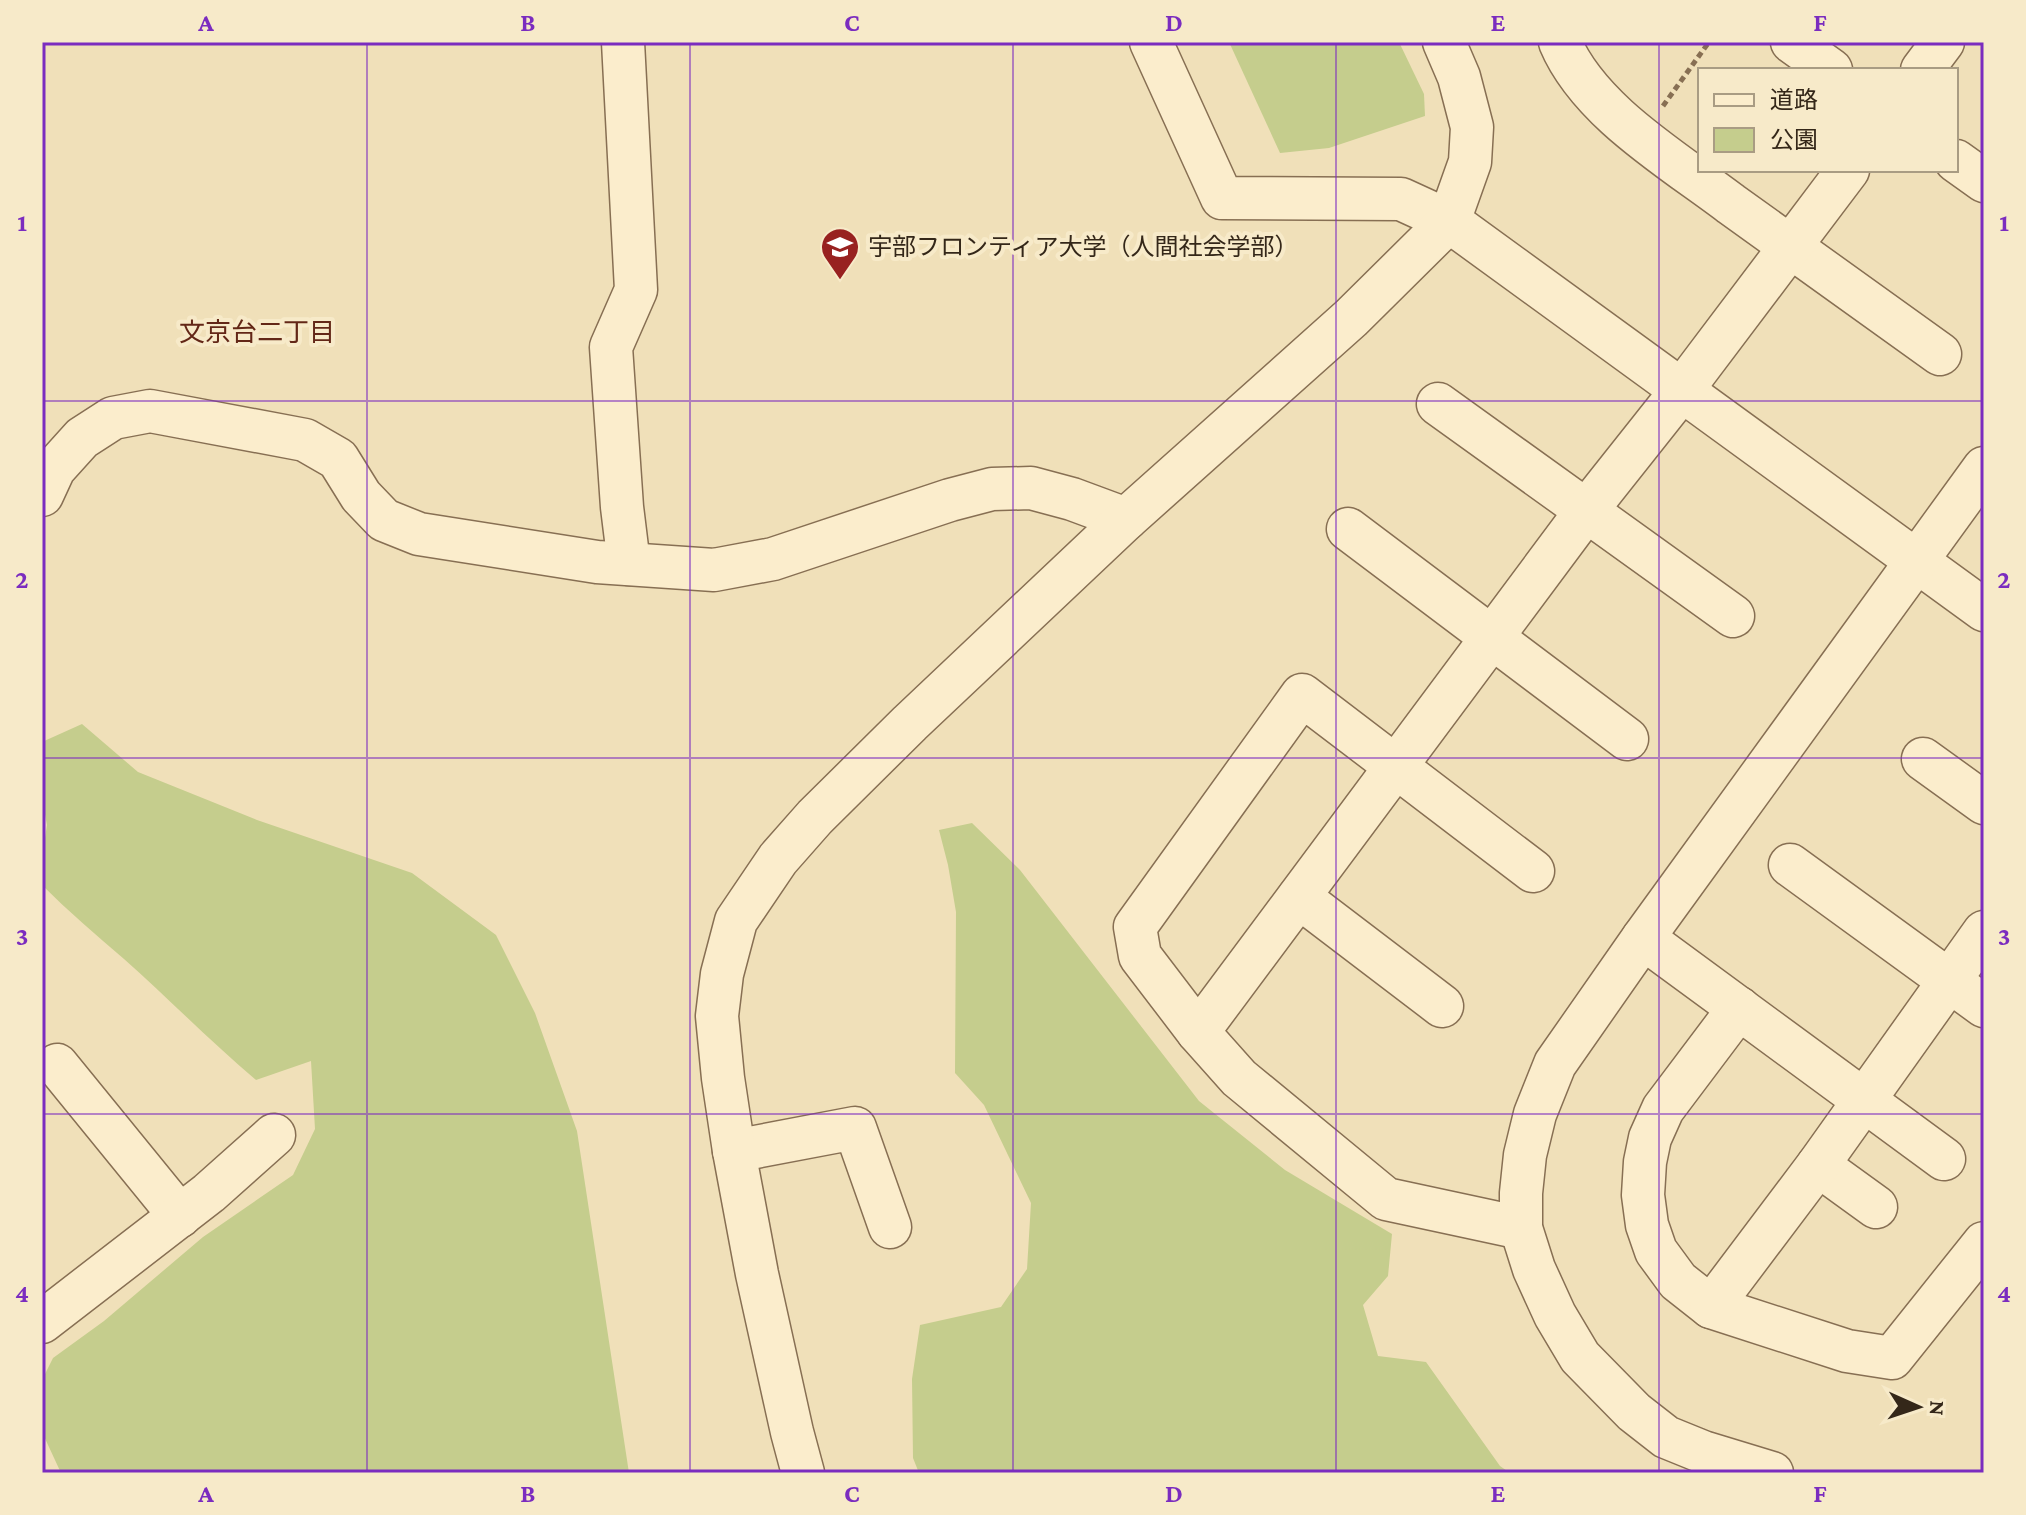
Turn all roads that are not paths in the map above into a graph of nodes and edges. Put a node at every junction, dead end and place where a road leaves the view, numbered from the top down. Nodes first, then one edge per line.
1 (623, 42) edge
2 (1151, 42) edge
3 (1444, 42) edge
4 (1560, 42) edge
5 (1792, 42) edge
6 (1943, 42) edge
7 (1828, 68) edge
8 (1924, 68) edge
9 (1958, 162) edge
10 (1847, 172) edge
11 (1984, 181) edge
12 (1449, 221) junction
13 (1791, 248) junction
14 (1940, 354) dead end
15 (1682, 390) junction
16 (1438, 404) dead end
17 (1984, 468) edge
18 (42, 495) edge
19 (1586, 511) junction
20 (1126, 519) junction
21 (1348, 529) dead end
22 (1917, 562) junction
23 (629, 564) junction
24 (1984, 610) edge
25 (1733, 616) dead end
26 (1493, 638) junction
27 (1627, 739) dead end
28 (1923, 759) dead end
29 (1396, 767) junction
30 (1984, 803) edge
31 (1790, 865) dead end
32 (1533, 871) dead end
33 (1299, 897) junction
34 (1984, 932) edge
35 (1643, 938) junction
36 (1949, 981) junction
37 (1442, 1006) dead end
38 (1984, 1006) edge
39 (1739, 1008) junction
40 (1198, 1032) junction
41 (57, 1065) dead end
42 (1865, 1100) junction
43 (274, 1135) dead end
44 (734, 1151) junction
45 (1944, 1159) dead end
46 (1818, 1165) junction
47 (1876, 1207) dead end
48 (180, 1216) junction
49 (890, 1227) dead end
50 (1521, 1228) junction
51 (1984, 1243) edge
52 (1711, 1307) junction
53 (42, 1322) edge
54 (803, 1473) edge
55 (1772, 1473) edge

1 - 23 street
2 - 12 street
3 - 12 street
4 - 13 street
5 - 7 street
6 - 8 street
9 - 11 street
10 - 13 street
12 - 15 street
12 - 20 street
13 - 14 street
13 - 15 street
15 - 19 street
15 - 22 street
16 - 19 street
17 - 22 street
18 - 23 street
19 - 25 street
19 - 26 street
20 - 23 street
20 - 44 street
21 - 26 street
22 - 24 street
22 - 35 street
26 - 27 street
26 - 29 street
28 - 30 street
29 - 32 street
29 - 33 street
29 - 40 street
31 - 36 street
33 - 37 street
33 - 40 street
34 - 36 street
35 - 39 street
35 - 50 street
36 - 38 street
36 - 42 street
39 - 42 street
39 - 52 street
40 - 50 street
41 - 48 street
42 - 45 street
42 - 46 street
43 - 48 street
44 - 49 street
44 - 54 street
46 - 47 street
46 - 52 street
48 - 53 street
50 - 55 street
51 - 52 street

